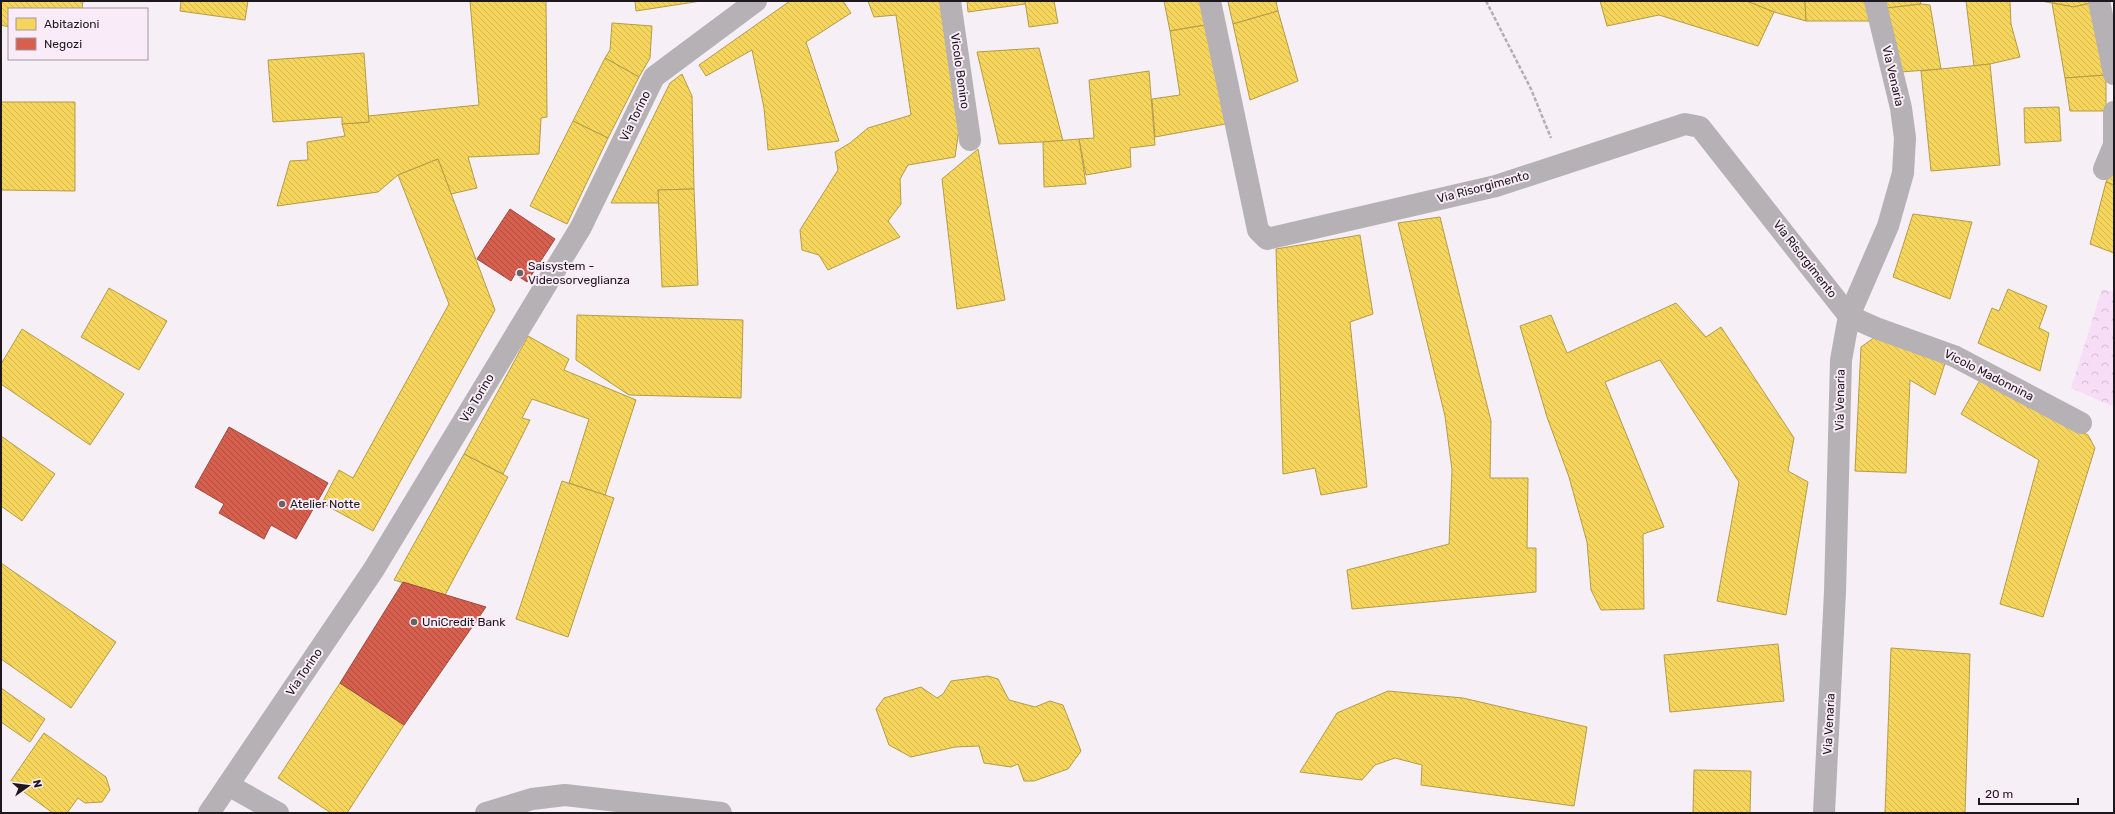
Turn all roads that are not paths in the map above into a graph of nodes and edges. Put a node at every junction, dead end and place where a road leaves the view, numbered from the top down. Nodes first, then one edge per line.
1 (756, 1) edge
2 (950, 1) edge
3 (1210, 1) edge
4 (1875, 1) edge
5 (2099, 1) edge
6 (2114, 74) edge
7 (2114, 112) edge
8 (970, 140) dead end
9 (2104, 169) dead end
10 (1849, 316) junction
11 (2081, 423) dead end
12 (228, 785) junction
13 (210, 813) edge
14 (278, 813) edge
15 (486, 813) edge
16 (720, 813) edge
17 (1824, 813) edge

1 - 12 street, Via Torino
2 - 8 street, Vicolo Bonino
3 - 10 street, Via Risorgimento
4 - 10 street, Via Venaria
5 - 6 street
7 - 9 street
10 - 11 street, Vicolo Madonnina
10 - 17 street, Via Venaria
12 - 13 street, Via Torino
12 - 14 street
15 - 16 street

